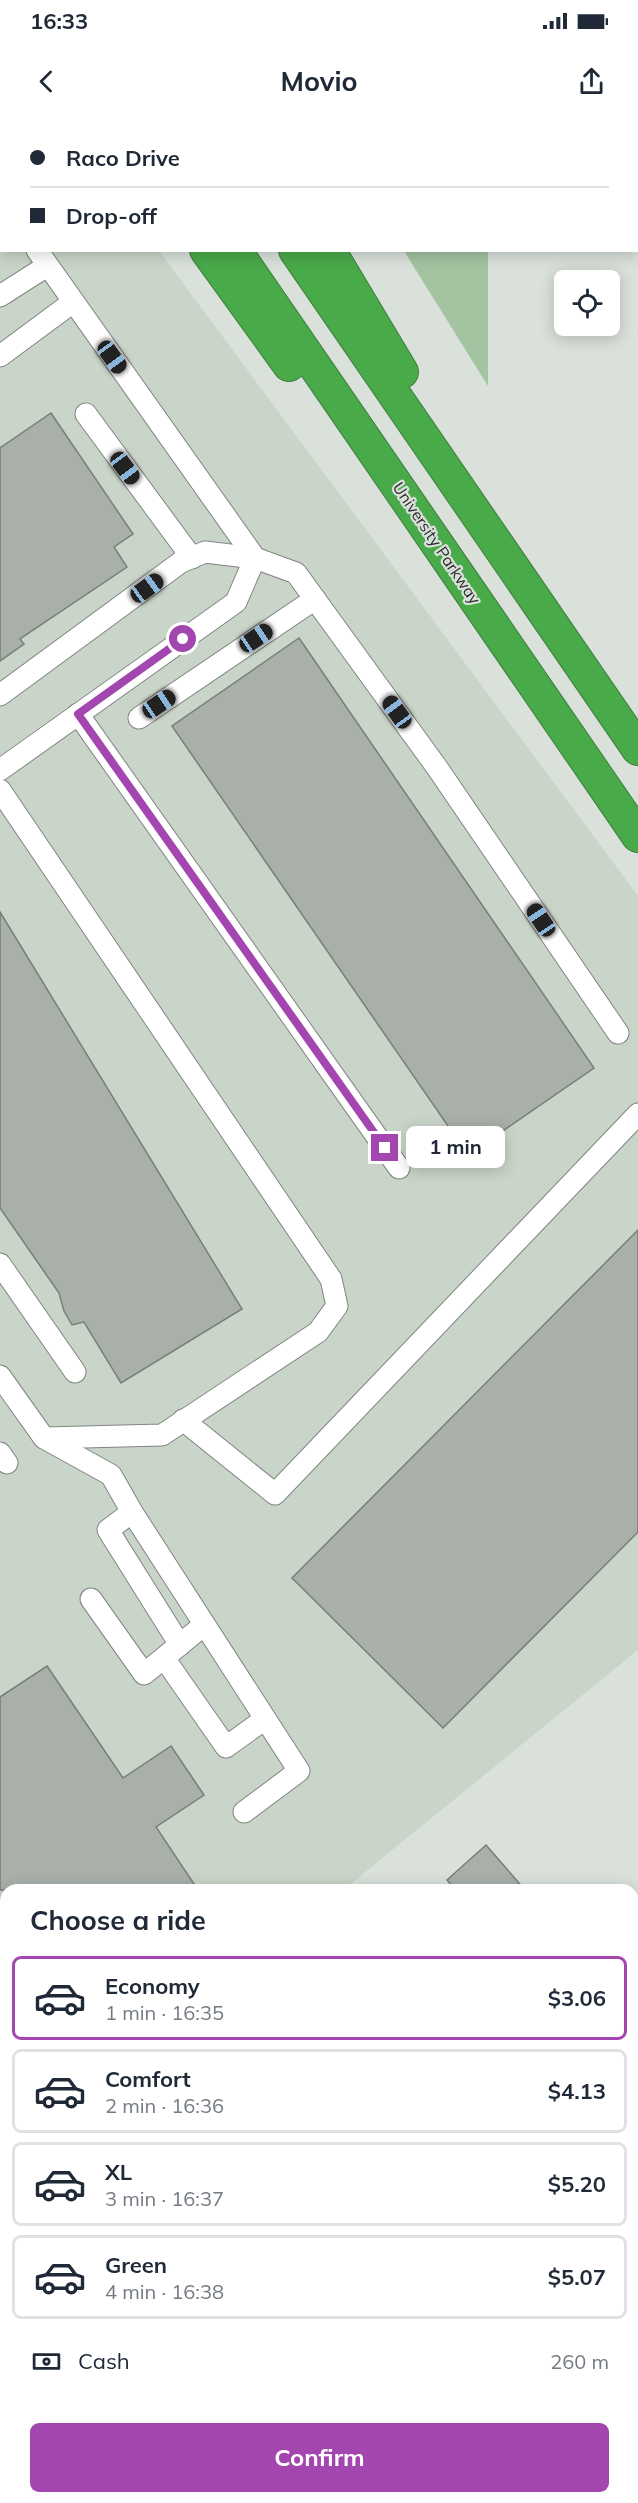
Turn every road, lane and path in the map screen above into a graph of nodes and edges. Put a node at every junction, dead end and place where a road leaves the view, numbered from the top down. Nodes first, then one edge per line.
1 (207, 252) edge
2 (237, 252) edge
3 (296, 252) edge
4 (330, 252) edge
5 (42, 258) edge
6 (0, 296) edge
7 (73, 302) junction
8 (0, 356) edge
9 (86, 414) dead end
10 (486, 526) junction
11 (192, 558) junction
12 (255, 558) junction
13 (315, 598) junction
14 (523, 669) junction
15 (0, 695) edge
16 (78, 714) junction
17 (139, 718) dead end
18 (638, 749) edge
19 (0, 770) edge
20 (0, 790) edge
21 (638, 836) edge
22 (618, 1033) dead end
23 (638, 1114) edge
24 (399, 1168) dead end
25 (0, 1264) edge
26 (75, 1372) dead end
27 (0, 1376) edge
28 (183, 1420) junction
29 (44, 1438) junction
30 (132, 1512) junction
31 (91, 1599) dead end
32 (204, 1625) junction
33 (172, 1651) junction
34 (265, 1719) junction
35 (244, 1812) dead end

1 - 14 highway
2 - 14 highway, University Parkway
3 - 10 highway
4 - 10 highway
5 - 6 street
5 - 7 street
7 - 8 street
7 - 12 street
9 - 11 street
10 - 18 highway
11 - 12 street
11 - 15 street
12 - 13 street
12 - 16 street
13 - 17 street
13 - 22 street
14 - 21 highway, University Parkway
16 - 19 street
16 - 24 street
20 - 28 street
23 - 28 street
25 - 26 street
27 - 29 street
28 - 29 street
29 - 30 street
30 - 32 street
30 - 33 street
31 - 33 street
32 - 33 street
32 - 34 street
33 - 34 street
34 - 35 street

